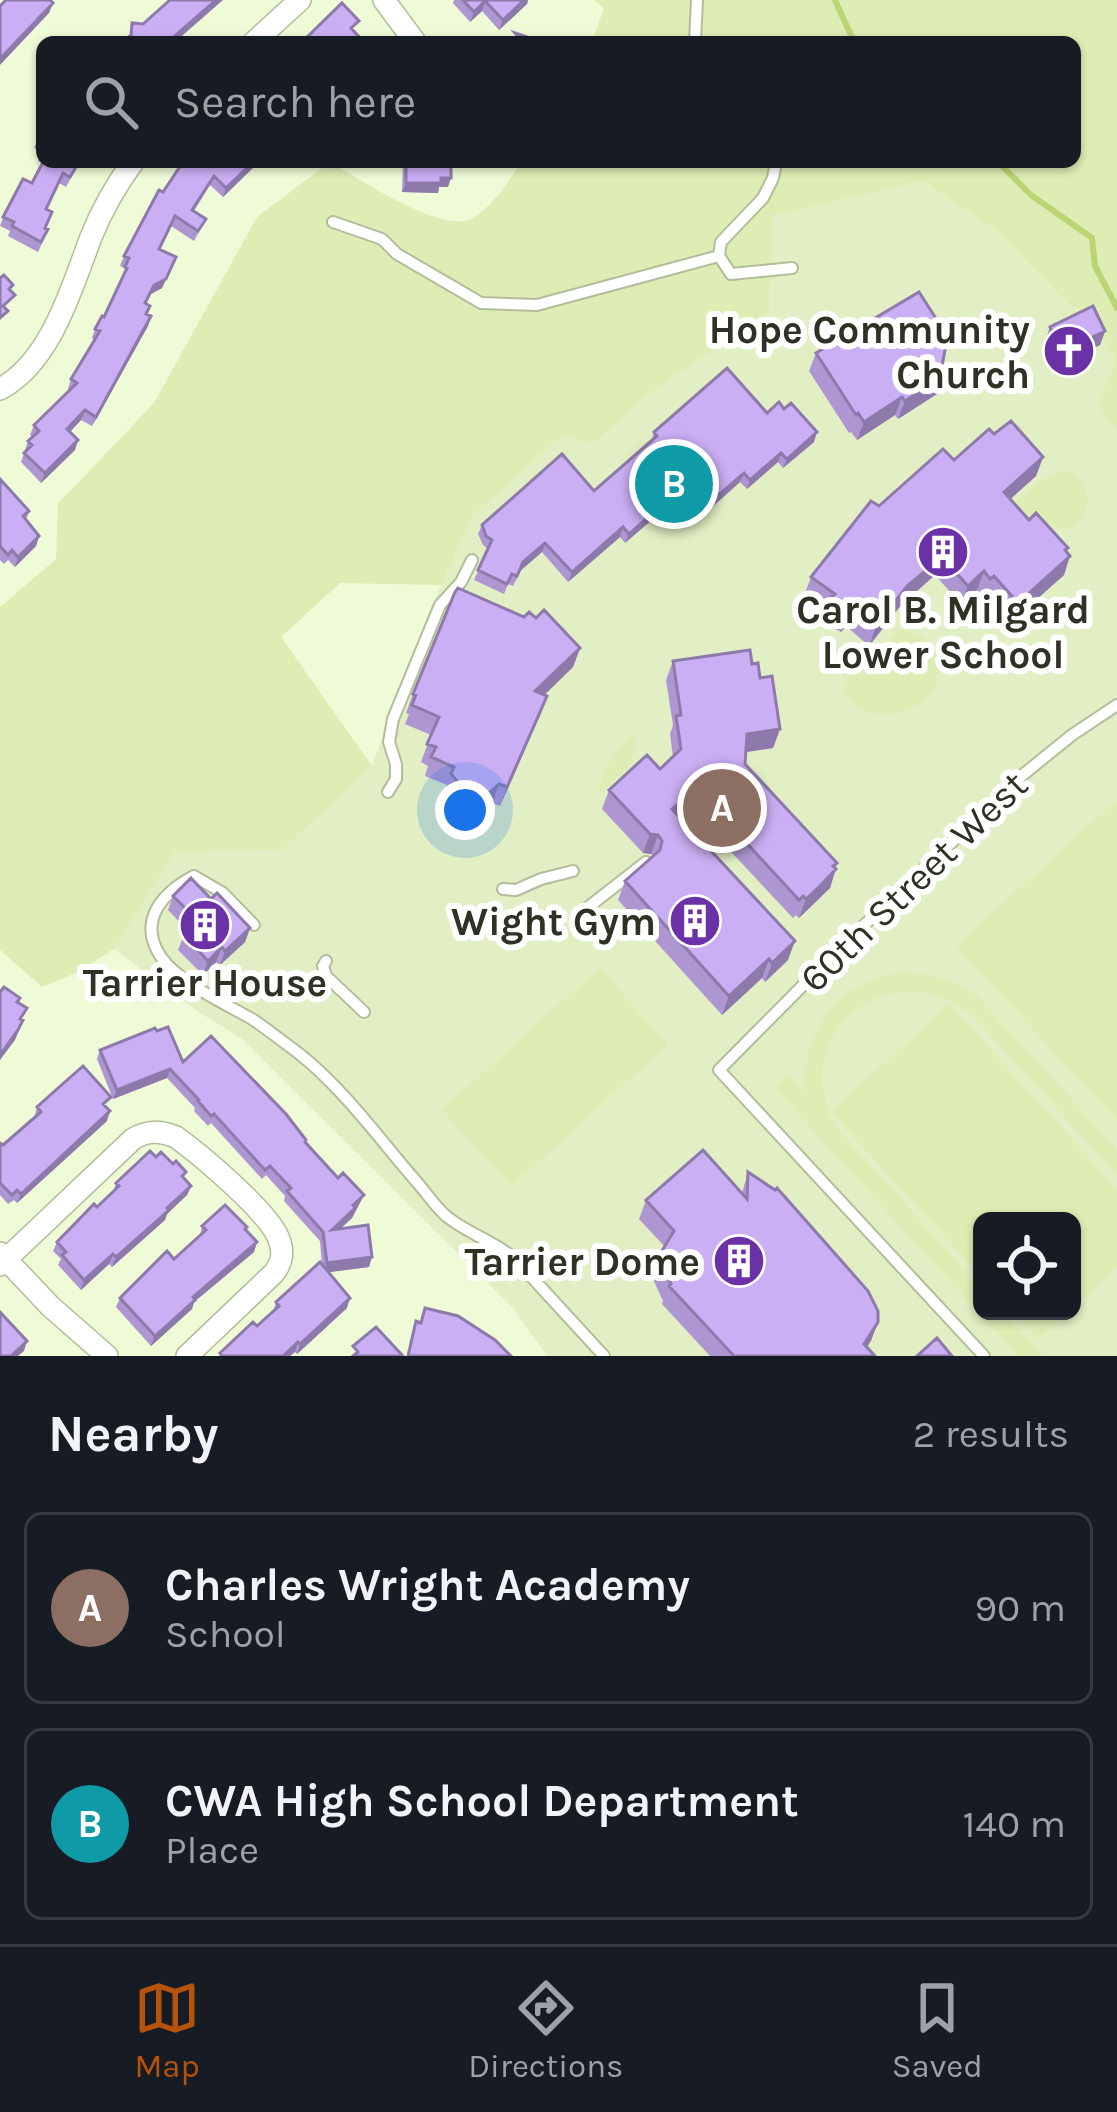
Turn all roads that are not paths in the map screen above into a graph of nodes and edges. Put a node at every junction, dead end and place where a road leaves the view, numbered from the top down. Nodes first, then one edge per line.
1 (300, 0) edge
2 (384, 0) edge
3 (697, 0) edge
4 (261, 36) edge
5 (411, 36) edge
6 (695, 36) edge
7 (129, 168) edge
8 (775, 168) edge
9 (333, 222) dead end
10 (719, 256) junction
11 (792, 268) dead end
12 (0, 389) edge
13 (472, 560) dead end
14 (1117, 705) edge
15 (388, 792) dead end
16 (646, 862) edge
17 (573, 871) dead end
18 (503, 889) dead end
19 (582, 912) dead end
20 (254, 925) edge
21 (326, 961) dead end
22 (364, 1012) dead end
23 (2, 1259) edge
24 (107, 1356) edge
25 (187, 1356) edge
26 (604, 1356) edge
27 (984, 1356) edge

1 - 4 street
2 - 5 street
3 - 6 lane
7 - 12 street
8 - 10 lane
9 - 10 lane
10 - 11 lane
13 - 15 lane
14 - 27 lane, 60th Street West
16 - 19 lane
17 - 18 lane
20 - 26 lane
21 - 22 lane
23 - 24 street
23 - 25 street

